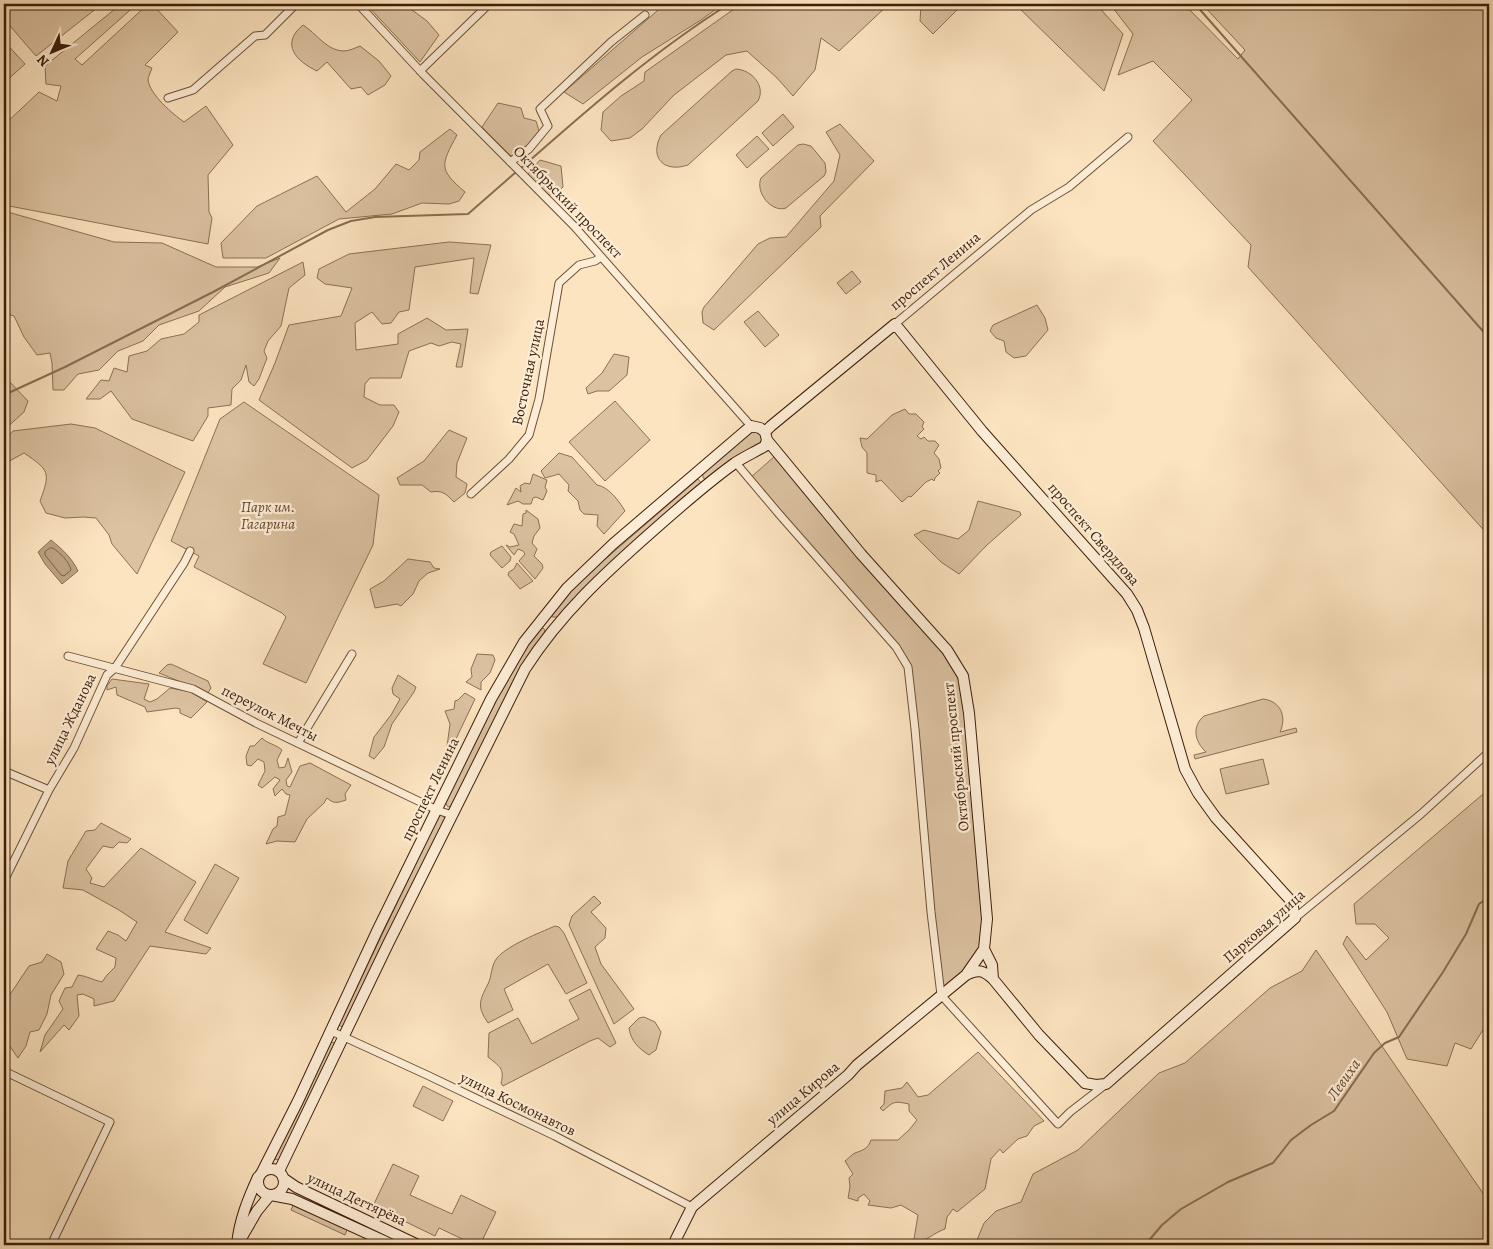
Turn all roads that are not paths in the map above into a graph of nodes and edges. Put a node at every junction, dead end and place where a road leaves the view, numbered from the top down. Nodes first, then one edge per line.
1 (296, 4) edge
2 (358, 4) edge
3 (489, 4) edge
4 (645, 15) dead end
5 (420, 71) junction
6 (168, 98) dead end
7 (1128, 137) dead end
8 (510, 162) junction
9 (601, 257) junction
10 (895, 324) junction
11 (751, 426) junction
12 (766, 436) junction
13 (736, 463) junction
14 (698, 472) junction
15 (708, 483) junction
16 (471, 494) dead end
17 (190, 551) dead end
18 (541, 619) junction
19 (552, 630) junction
20 (352, 654) dead end
21 (68, 656) dead end
22 (115, 668) junction
23 (298, 743) junction
24 (1489, 752) edge
25 (4, 771) edge
26 (49, 790) junction
27 (437, 810) junction
28 (452, 815) junction
29 (4, 881) edge
30 (1292, 902) junction
31 (1308, 908) junction
32 (1295, 918) junction
33 (984, 949) junction
34 (966, 975) junction
35 (993, 979) junction
36 (941, 995) junction
37 (331, 1031) junction
38 (343, 1038) junction
39 (4, 1071) edge
40 (1106, 1084) junction
41 (260, 1174) junction
42 (281, 1175) junction
43 (270, 1195) junction
44 (692, 1207) junction
45 (51, 1245) edge
46 (237, 1245) edge
47 (393, 1245) edge
48 (418, 1245) edge
49 (673, 1245) edge

1 - 6 street
2 - 5 street, Октябрьский проспект
3 - 5 street
4 - 8 street
5 - 8 street, Октябрьский проспект
7 - 10 street, проспект Ленина
8 - 9 street, Октябрьский проспект
9 - 11 street, Октябрьский проспект
9 - 16 street, Восточная улица
10 - 12 street, проспект Ленина
10 - 30 street, проспект Свердлова
11 - 12 street
11 - 14 street, проспект Ленина
12 - 13 street, проспект Ленина
12 - 33 street, Октябрьский проспект
13 - 15 street, проспект Ленина
13 - 36 street
14 - 15 street
14 - 18 street, проспект Ленина
15 - 19 street, проспект Ленина
17 - 22 street, улица Жданова
18 - 19 street
18 - 27 street, проспект Ленина
19 - 28 street, проспект Ленина
20 - 23 street
21 - 22 street, переулок Мечты
22 - 23 street, переулок Мечты
22 - 26 street, улица Жданова
23 - 27 street, переулок Мечты
24 - 31 street, Парковая улица
25 - 26 street
26 - 29 street, улица Жданова
27 - 28 street, переулок Мечты
27 - 37 street, проспект Ленина
28 - 38 street, проспект Ленина
30 - 31 street
30 - 32 street
31 - 32 street, Парковая улица
32 - 40 street, Парковая улица
33 - 34 street, улица Кирова
33 - 35 street, Октябрьский проспект
34 - 35 street
34 - 36 street, улица Кирова
35 - 40 street, Октябрьский проспект
36 - 40 street, Парковая улица
36 - 44 street, улица Кирова
37 - 38 street, улица Космонавтов
37 - 41 street, проспект Ленина
38 - 42 street, проспект Ленина
38 - 44 street, улица Космонавтов
39 - 45 street
41 - 42 street
41 - 43 street
41 - 46 street, проспект Ленина
42 - 43 street
42 - 48 street, улица Дегтярёва
43 - 46 street, проспект Ленина
43 - 47 street, улица Дегтярёва
44 - 49 street, улица Кирова

